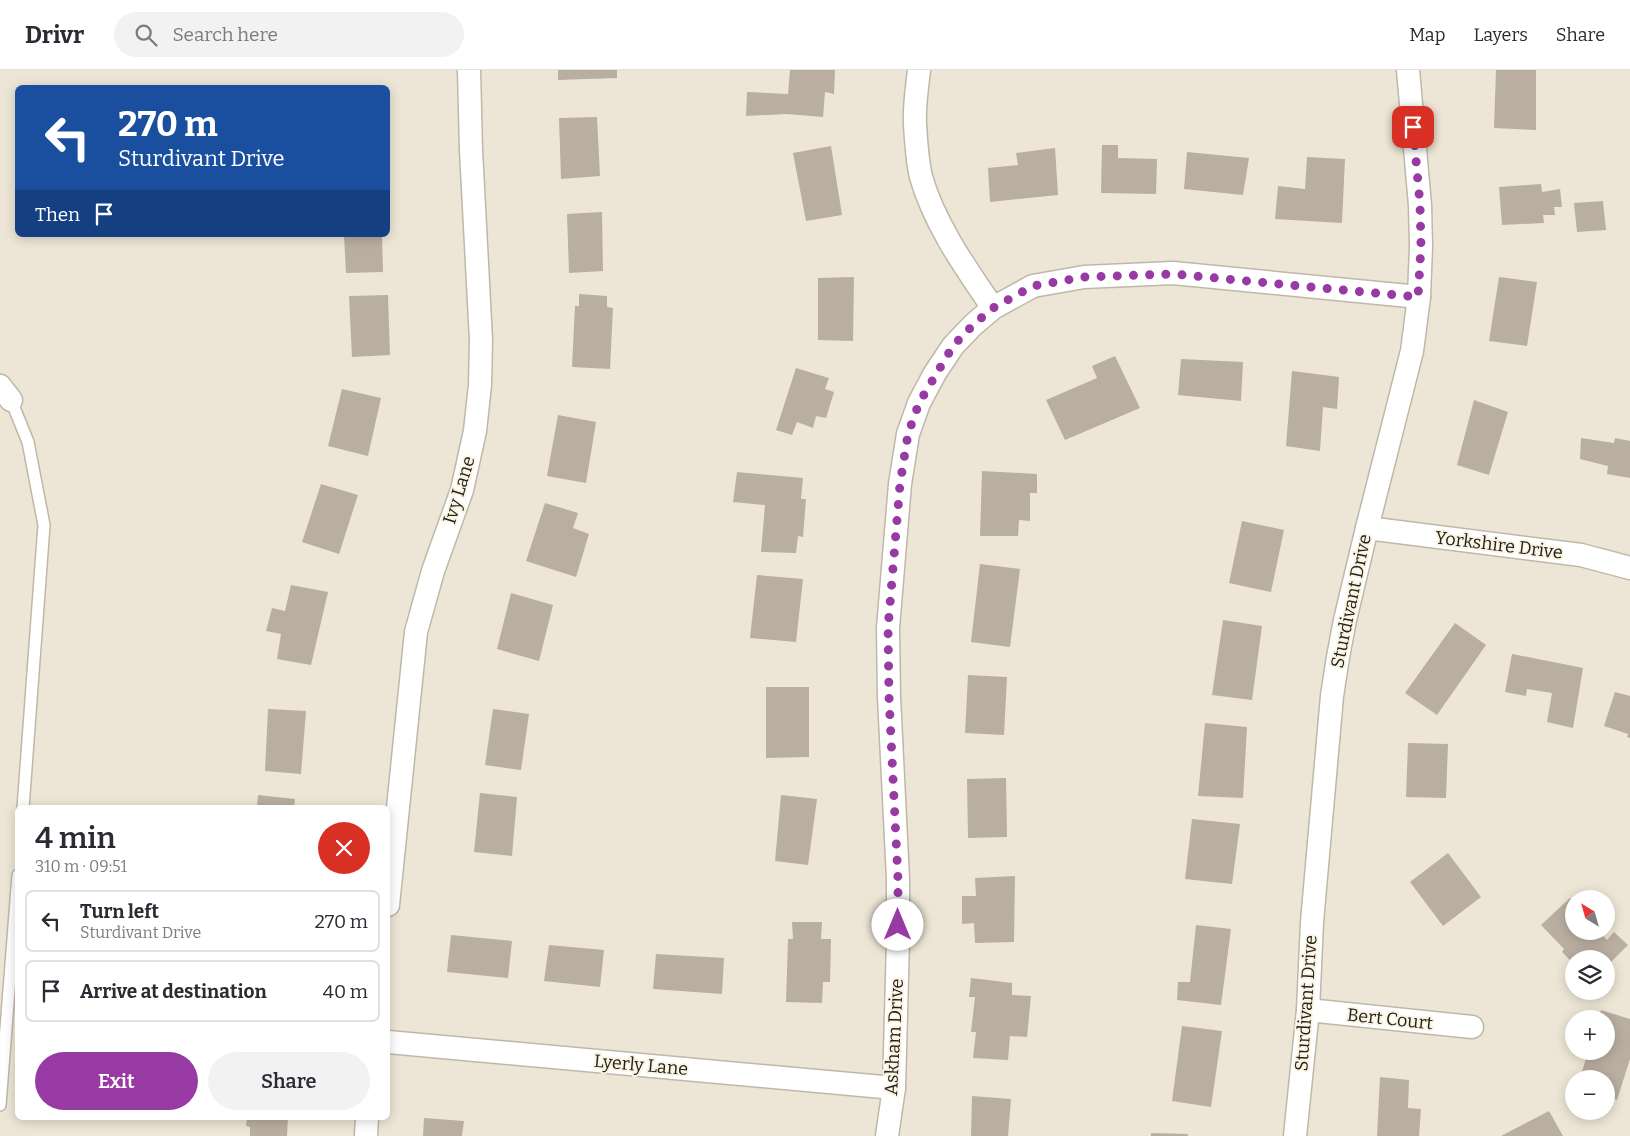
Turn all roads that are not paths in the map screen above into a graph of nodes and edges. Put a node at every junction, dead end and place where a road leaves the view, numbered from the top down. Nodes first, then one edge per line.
1 (469, 70) edge
2 (919, 70) edge
3 (1408, 70) edge
4 (1418, 297) junction
5 (993, 308) junction
6 (5, 393) edge
7 (1367, 528) junction
8 (1630, 568) edge
9 (23, 805) edge
10 (390, 886) edge
11 (15, 913) edge
12 (1308, 1010) junction
13 (1472, 1027) dead end
14 (390, 1042) edge
15 (894, 1088) junction
16 (0, 1105) edge
17 (367, 1120) edge
18 (366, 1136) edge
19 (888, 1136) edge
20 (1295, 1136) edge

1 - 10 street, Ivy Lane
2 - 5 street
3 - 4 street, Sturdivant Drive
4 - 5 street, Askham Drive
4 - 7 street, Sturdivant Drive
5 - 15 street, Askham Drive
6 - 9 lane
7 - 8 street, Yorkshire Drive
7 - 12 street, Sturdivant Drive
11 - 16 lane
12 - 13 street, Bert Court
12 - 20 street, Sturdivant Drive
14 - 15 street, Lyerly Lane
15 - 19 street, Askham Drive
17 - 18 street

